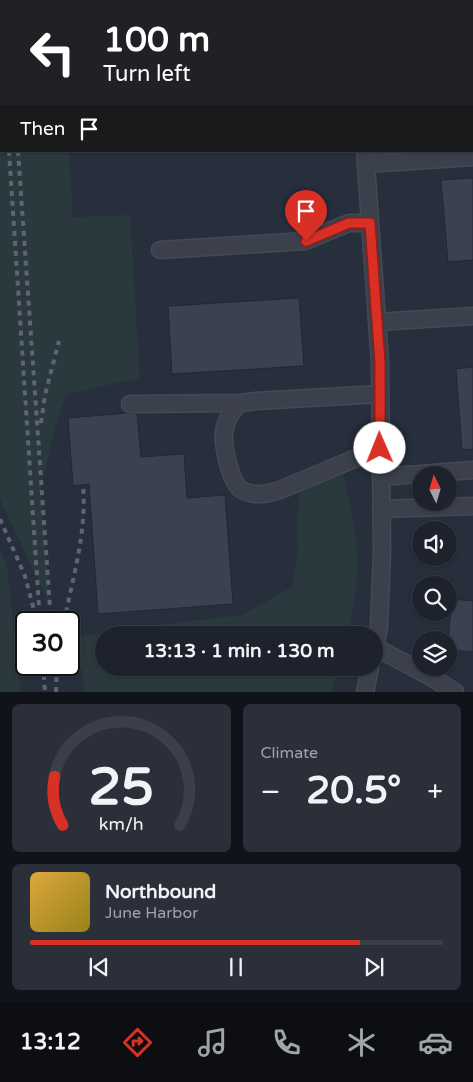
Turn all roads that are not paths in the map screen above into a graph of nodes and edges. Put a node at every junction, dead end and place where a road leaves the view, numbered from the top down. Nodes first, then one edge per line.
1 (473, 156) edge
2 (366, 158) edge
3 (370, 223) junction
4 (160, 250) dead end
5 (473, 316) edge
6 (377, 322) junction
7 (380, 394) junction
8 (241, 403) junction
9 (130, 404) dead end
10 (380, 448) junction
11 (473, 470) edge
12 (381, 477) junction
13 (473, 506) edge
14 (381, 509) junction
15 (379, 626) edge
16 (383, 653) edge
17 (368, 676) edge
18 (364, 692) edge
19 (455, 692) edge

1 - 2 street
2 - 3 street
3 - 4 street
3 - 6 street
5 - 6 street
6 - 7 street
7 - 8 street
7 - 10 street
8 - 9 street
8 - 10 street
10 - 12 street
11 - 12 street
12 - 14 street
13 - 14 street
14 - 15 street
16 - 19 street
17 - 18 street

